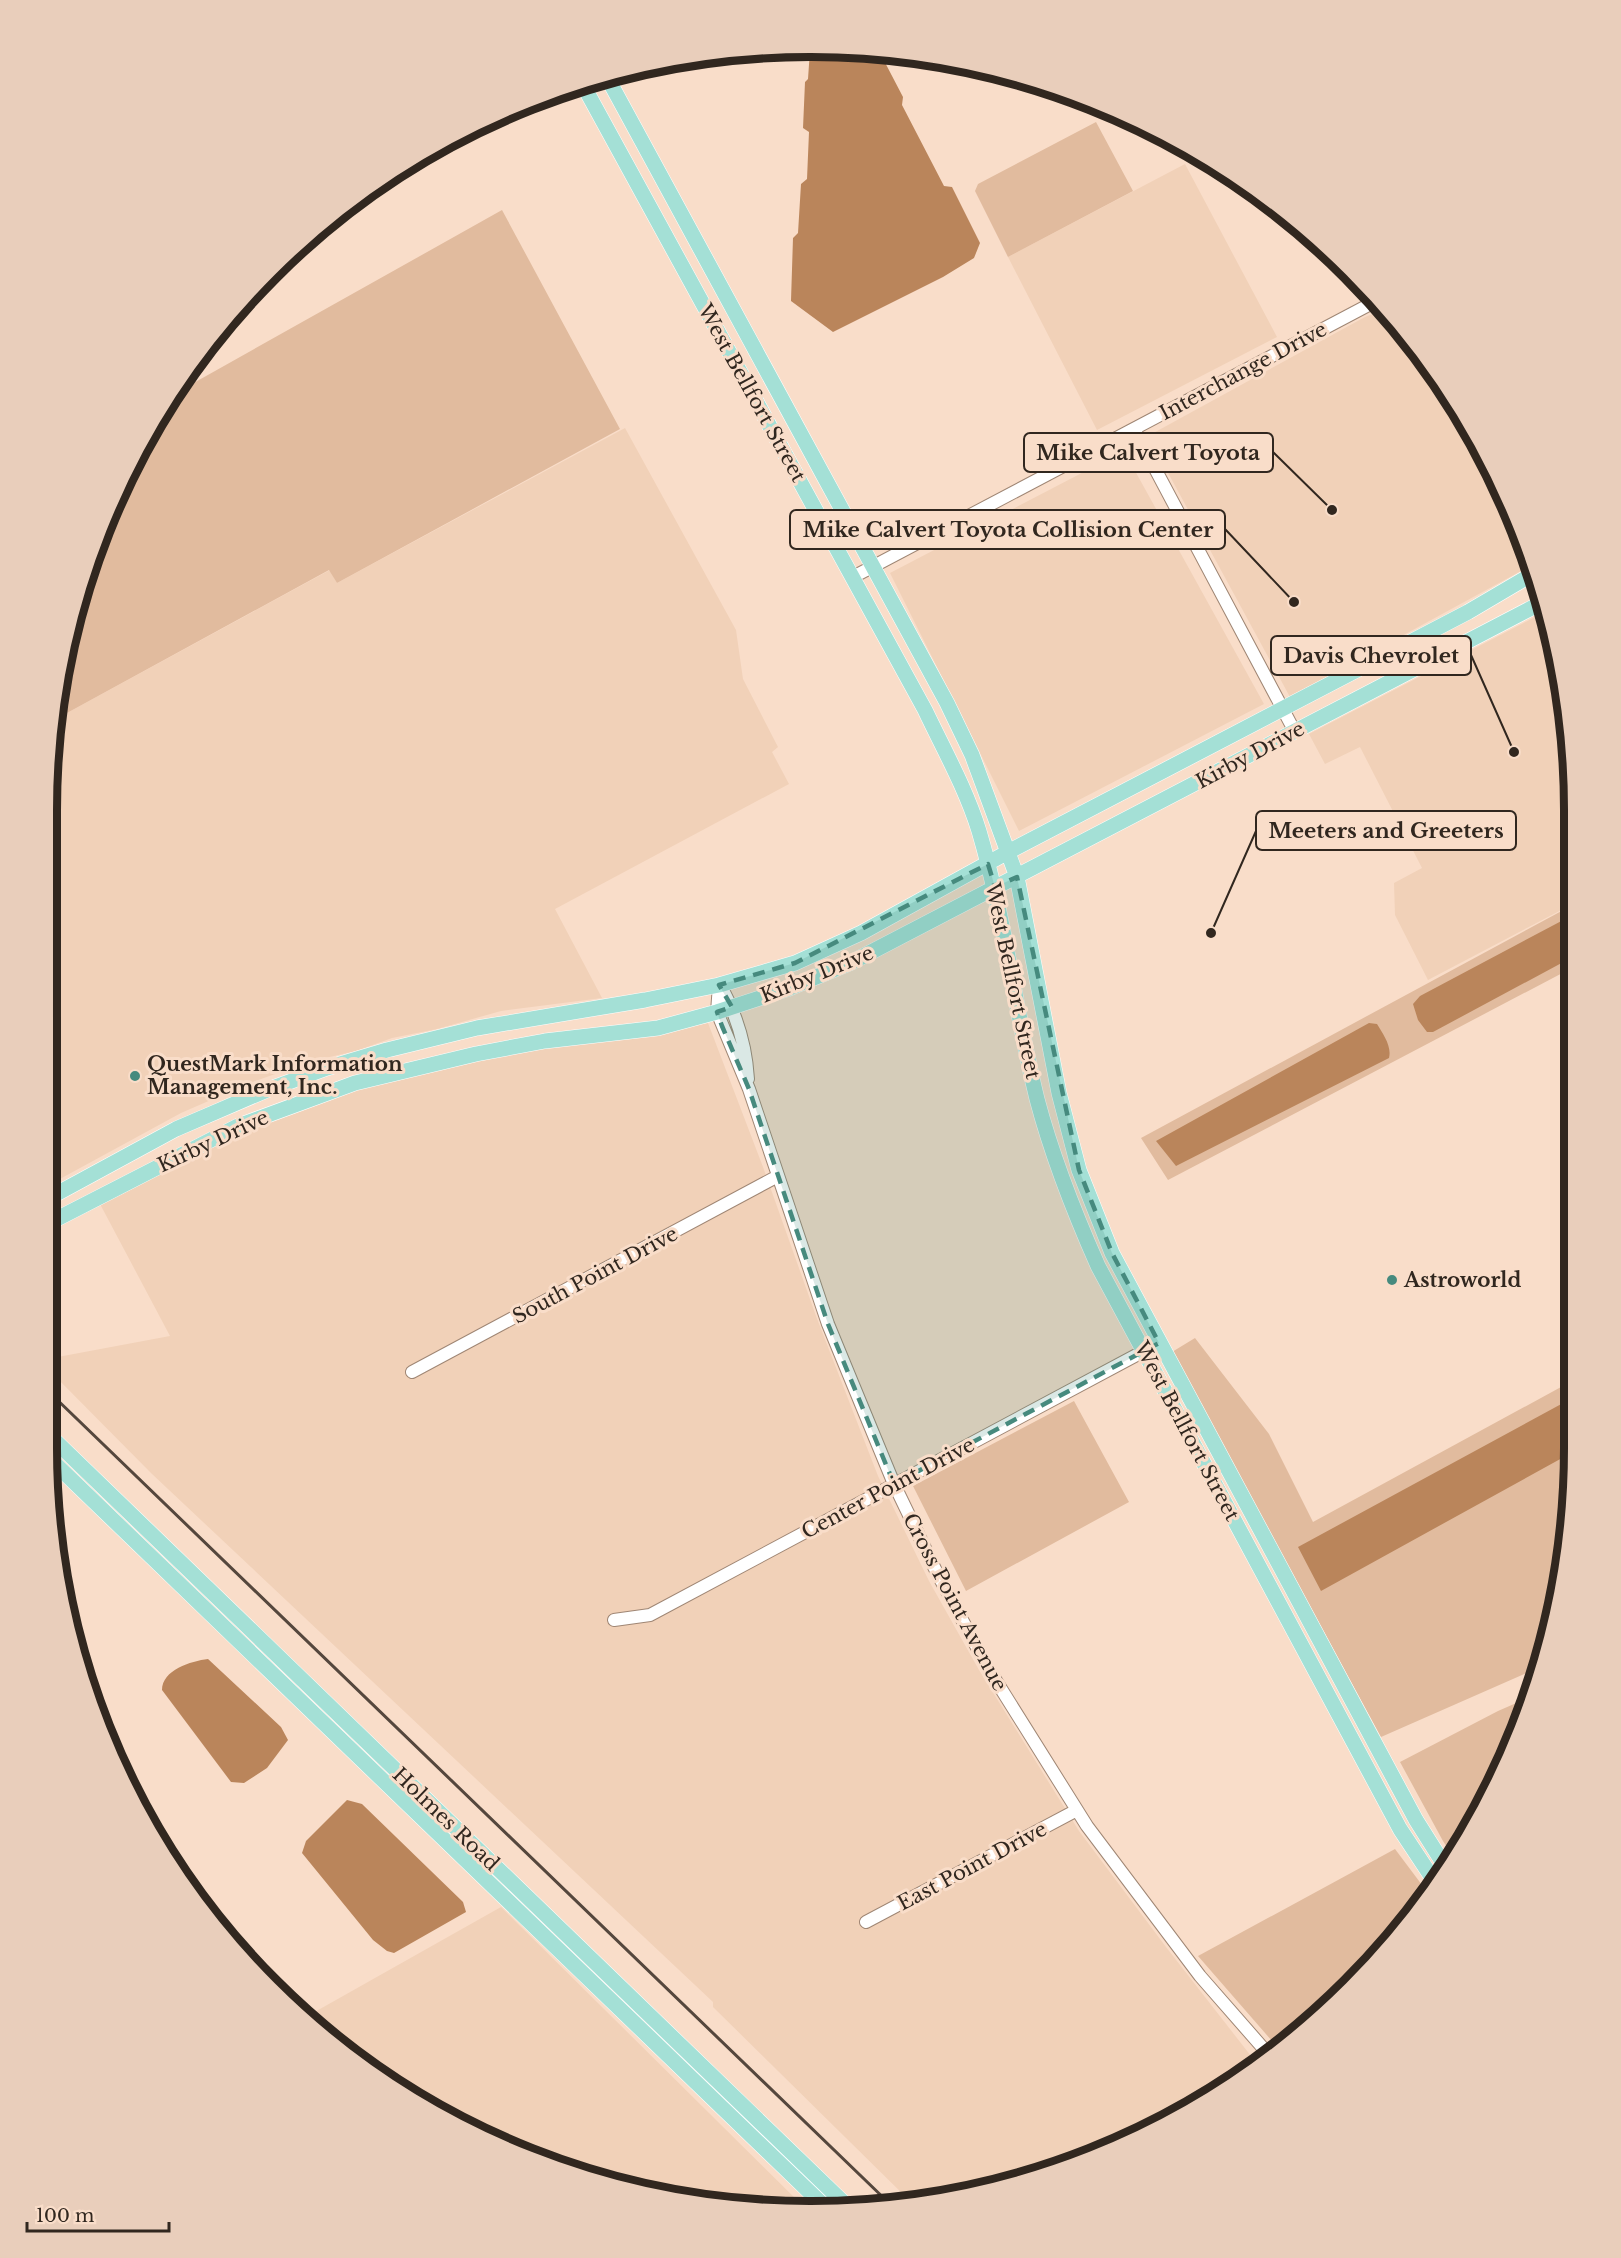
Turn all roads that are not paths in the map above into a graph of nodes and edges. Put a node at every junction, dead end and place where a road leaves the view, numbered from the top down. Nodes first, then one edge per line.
1 (611, 84) edge
2 (587, 91) edge
3 (664, 183) junction
4 (643, 193) junction
5 (730, 305) junction
6 (1369, 305) edge
7 (710, 316) junction
8 (795, 424) junction
9 (1134, 429) junction
10 (775, 435) junction
11 (873, 567) junction
12 (853, 577) junction
13 (1527, 577) edge
14 (1535, 606) edge
15 (1468, 612) junction
16 (1480, 635) junction
17 (947, 703) junction
18 (1283, 709) junction
19 (925, 710) junction
20 (1295, 732) junction
21 (1008, 852) junction
22 (988, 864) junction
23 (1017, 877) junction
24 (995, 888) junction
25 (960, 905) junction
26 (1003, 928) junction
27 (719, 985) junction
28 (732, 1007) junction
29 (717, 1012) junction
30 (541, 1017) junction
31 (545, 1041) junction
32 (387, 1050) junction
33 (394, 1073) junction
34 (749, 1089) junction
35 (267, 1090) junction
36 (1059, 1092) junction
37 (1037, 1099) junction
38 (276, 1112) junction
39 (94, 1173) junction
40 (778, 1176) junction
41 (57, 1193) edge
42 (104, 1193) junction
43 (57, 1218) edge
44 (1159, 1343) junction
45 (1144, 1350) junction
46 (412, 1372) dead end
47 (57, 1443) edge
48 (72, 1457) junction
49 (58, 1467) edge
50 (61, 1470) junction
51 (894, 1484) junction
52 (614, 1620) dead end
53 (354, 1730) junction
54 (343, 1742) junction
55 (1077, 1810) junction
56 (1441, 1860) edge
57 (1430, 1875) edge
58 (866, 1922) dead end
59 (546, 1926) junction
60 (1264, 2049) edge
61 (744, 2118) junction
62 (840, 2200) edge
63 (819, 2201) edge

1 - 3 main road, West Bellfort Street
2 - 4 main road, West Bellfort Street
3 - 4 main road
3 - 5 main road, West Bellfort Street
4 - 7 main road, West Bellfort Street
5 - 7 main road
5 - 8 main road, West Bellfort Street
6 - 9 street, Interchange Drive
7 - 10 main road, West Bellfort Street
8 - 10 main road
8 - 11 main road, West Bellfort Street
9 - 11 street, Interchange Drive
9 - 18 street
10 - 12 main road, West Bellfort Street
11 - 12 street, Interchange Drive
11 - 17 main road, West Bellfort Street
12 - 19 main road, West Bellfort Street
13 - 15 main road, Kirby Drive
14 - 16 main road, Kirby Drive
15 - 16 main road
15 - 18 main road, Kirby Drive
16 - 20 main road, Kirby Drive
17 - 19 main road
17 - 21 main road, West Bellfort Street
18 - 20 street
18 - 21 main road, Kirby Drive
19 - 22 main road, West Bellfort Street
20 - 23 main road, Kirby Drive
21 - 22 main road, Kirby Drive
21 - 23 main road, West Bellfort Street
22 - 24 main road, West Bellfort Street
22 - 27 main road, Kirby Drive
23 - 24 main road, Kirby Drive
23 - 36 main road, West Bellfort Street
24 - 25 main road, Kirby Drive
24 - 26 main road, West Bellfort Street
25 - 26 main road
25 - 28 main road, Kirby Drive
26 - 37 main road, West Bellfort Street
27 - 28 street, Cross Point Avenue
27 - 29 street, Cross Point Avenue
27 - 30 main road, Kirby Drive
28 - 29 main road, Kirby Drive
28 - 34 street, Cross Point Avenue
29 - 31 main road, Kirby Drive
29 - 34 street, Cross Point Avenue
30 - 31 main road
30 - 32 main road, Kirby Drive
31 - 33 main road, Kirby Drive
32 - 33 main road
32 - 35 main road, Kirby Drive
33 - 38 main road, Kirby Drive
34 - 40 street, Cross Point Avenue
35 - 38 main road
35 - 39 main road, Kirby Drive
36 - 37 main road
36 - 44 main road, West Bellfort Street
37 - 45 main road, West Bellfort Street
38 - 42 main road, Kirby Drive
39 - 41 main road, Kirby Drive
39 - 42 main road
40 - 46 street, South Point Drive
40 - 51 street, Cross Point Avenue
42 - 43 main road, Kirby Drive
44 - 45 street, Center Point Drive
44 - 56 main road, West Bellfort Street
45 - 51 street, Center Point Drive
45 - 57 main road, West Bellfort Street
47 - 48 main road, Holmes Road
48 - 50 main road
48 - 53 main road, Holmes Road
49 - 50 main road, Holmes Road
50 - 54 main road, Holmes Road
51 - 52 street, Center Point Drive
51 - 55 street, Cross Point Avenue
53 - 54 main road
53 - 59 main road, Holmes Road
54 - 59 main road, Holmes Road
55 - 58 street, East Point Drive
55 - 60 street, Cross Point Avenue
59 - 61 main road, Holmes Road
61 - 62 main road, Holmes Road
61 - 63 main road, Holmes Road

